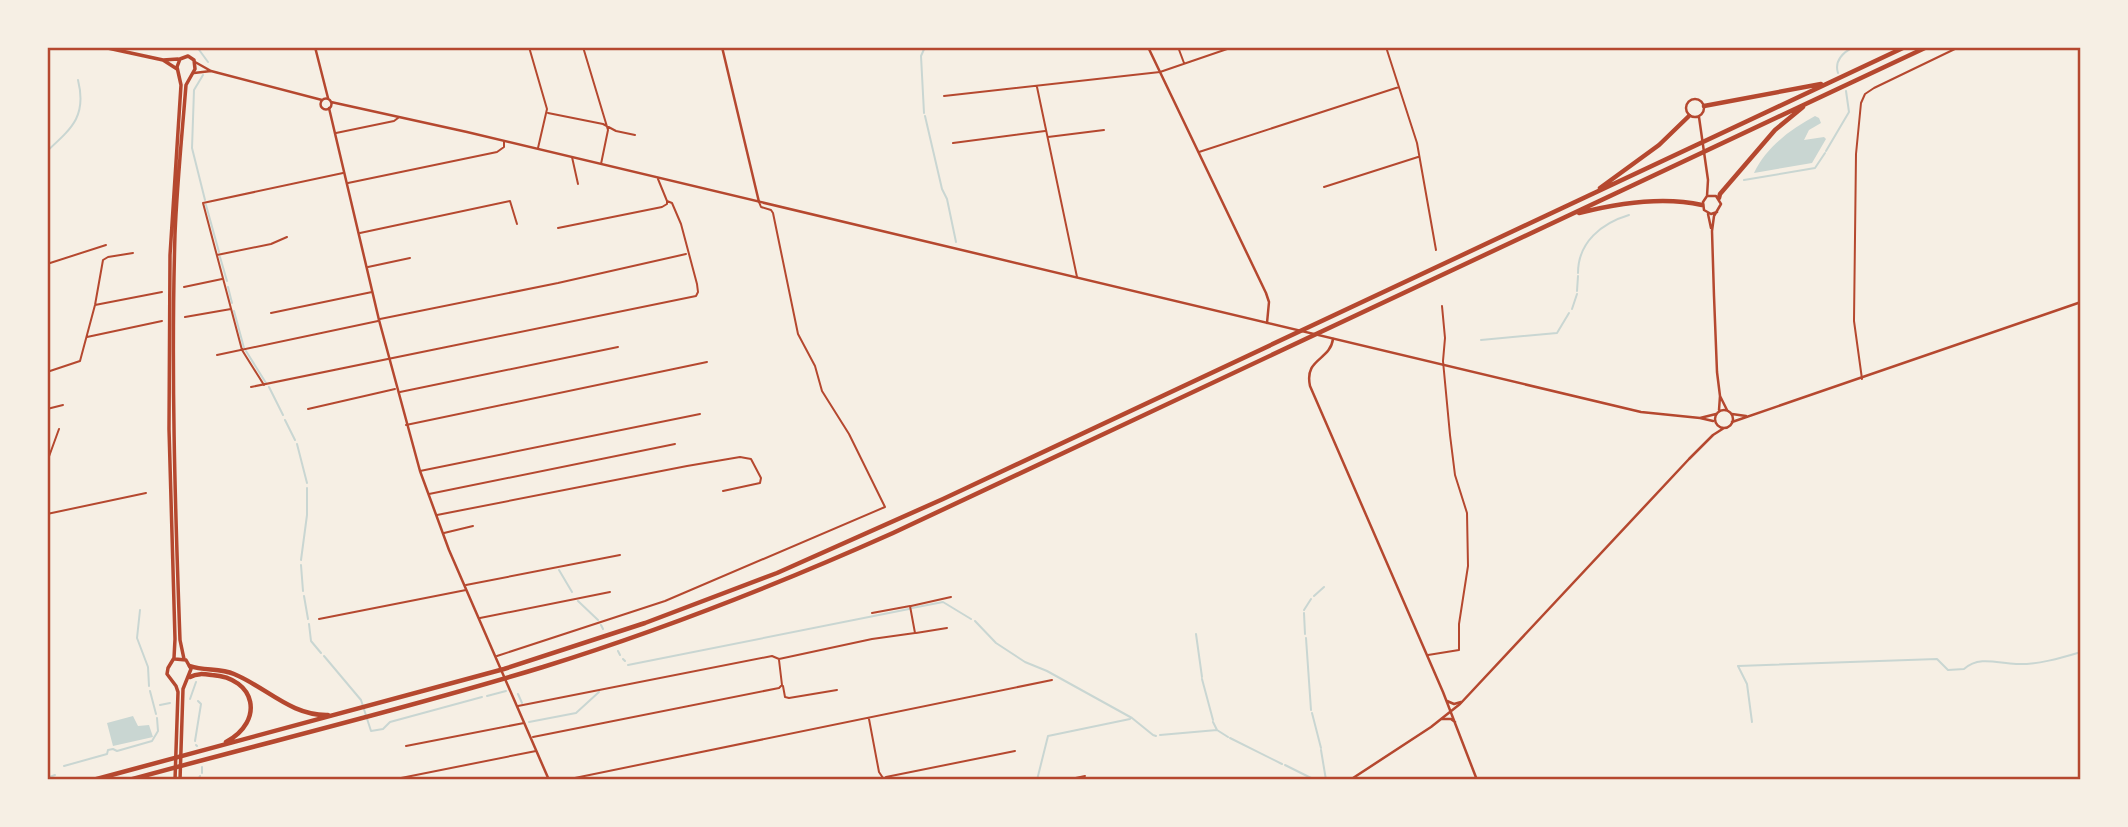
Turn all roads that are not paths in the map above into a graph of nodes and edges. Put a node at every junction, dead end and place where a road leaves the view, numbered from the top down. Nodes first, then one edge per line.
1 (103, 47) edge
2 (315, 47) edge
3 (529, 47) edge
4 (583, 47) edge
5 (722, 47) edge
6 (1148, 47) edge
7 (1178, 47) edge
8 (1233, 47) edge
9 (1386, 47) edge
10 (1905, 47) edge
11 (1927, 47) edge
12 (1959, 47) edge
13 (1226, 48) edge
14 (180, 59) junction
15 (163, 60) junction
16 (195, 62) junction
17 (1184, 64) junction
18 (178, 71) junction
19 (211, 71) junction
20 (1160, 72) junction
21 (192, 74) junction
22 (1832, 81) junction
23 (1037, 86) junction
24 (1399, 87) junction
25 (944, 96) dead end
26 (1814, 100) junction
27 (327, 104) junction
28 (1704, 106) junction
29 (547, 113) junction
30 (398, 117) junction
31 (1691, 117) junction
32 (1699, 117) junction
33 (607, 127) junction
34 (1699, 129) junction
35 (1104, 130) dead end
36 (1046, 131) junction
37 (335, 133) junction
38 (635, 135) dead end
39 (1047, 137) junction
40 (505, 141) junction
41 (953, 143) dead end
42 (538, 149) junction
43 (1198, 152) junction
44 (1419, 156) junction
45 (572, 157) junction
46 (601, 164) junction
47 (344, 173) junction
48 (658, 178) junction
49 (1708, 180) junction
50 (347, 184) junction
51 (578, 184) dead end
52 (1324, 187) dead end
53 (1707, 196) junction
54 (1587, 197) junction
55 (1716, 197) junction
56 (667, 201) junction
57 (759, 202) junction
58 (1702, 205) junction
59 (1717, 212) junction
60 (1708, 213) junction
61 (1568, 216) junction
62 (517, 224) dead end
63 (558, 228) dead end
64 (1712, 231) junction
65 (359, 233) junction
66 (287, 237) dead end
67 (106, 246) dead end
68 (1436, 250) dead end
69 (133, 253) dead end
70 (688, 253) junction
71 (217, 255) junction
72 (410, 258) dead end
73 (47, 264) edge
74 (367, 267) junction
75 (1077, 277) junction
76 (223, 278) junction
77 (184, 287) dead end
78 (162, 292) dead end
79 (372, 292) junction
80 (2081, 302) edge
81 (95, 305) junction
82 (1442, 306) dead end
83 (232, 309) junction
84 (271, 313) dead end
85 (185, 317) dead end
86 (379, 320) junction
87 (162, 321) dead end
88 (1267, 323) junction
89 (86, 337) junction
90 (1334, 339) junction
91 (618, 346) dead end
92 (242, 350) junction
93 (217, 355) dead end
94 (389, 360) junction
95 (707, 362) dead end
96 (1444, 365) junction
97 (47, 372) edge
98 (1862, 379) junction
99 (264, 385) junction
100 (251, 387) dead end
101 (397, 391) junction
102 (1720, 396) junction
103 (63, 405) dead end
104 (308, 409) dead end
105 (47, 410) edge
106 (1727, 410) junction
107 (1717, 412) junction
108 (700, 414) dead end
109 (1731, 414) junction
110 (1746, 416) junction
111 (1700, 418) junction
112 (1732, 422) junction
113 (1715, 423) junction
114 (406, 425) junction
115 (1724, 428) junction
116 (59, 429) dead end
117 (1713, 435) junction
118 (675, 444) dead end
119 (47, 462) edge
120 (419, 471) junction
121 (723, 491) dead end
122 (146, 492) dead end
123 (427, 494) junction
124 (47, 514) edge
125 (435, 515) junction
126 (473, 526) dead end
127 (443, 534) junction
128 (620, 555) dead end
129 (466, 588) junction
130 (610, 592) dead end
131 (951, 597) dead end
132 (910, 606) junction
133 (872, 613) dead end
134 (479, 618) junction
135 (318, 619) dead end
136 (947, 628) dead end
137 (915, 633) junction
138 (1427, 655) junction
139 (496, 657) junction
140 (184, 659) junction
141 (779, 659) junction
142 (174, 660) junction
143 (190, 666) junction
144 (190, 677) junction
145 (1052, 680) dead end
146 (185, 682) junction
147 (174, 683) junction
148 (782, 685) junction
149 (837, 690) dead end
150 (1447, 700) junction
151 (1463, 700) junction
152 (517, 706) junction
153 (1451, 712) junction
154 (340, 714) junction
155 (869, 718) junction
156 (1442, 719) junction
157 (525, 723) junction
158 (1456, 723) junction
159 (531, 737) junction
160 (219, 746) junction
161 (406, 746) dead end
162 (179, 748) junction
163 (537, 751) junction
164 (1015, 751) dead end
165 (143, 776) junction
166 (1085, 776) dead end
167 (180, 777) edge
168 (175, 778) edge
169 (883, 779) edge
170 (93, 780) edge
171 (129, 780) edge
172 (138, 780) edge
173 (391, 780) edge
174 (549, 780) edge
175 (565, 780) edge
176 (1066, 780) edge
177 (1350, 780) edge
178 (1477, 780) edge

1 - 15 main road
2 - 27 main road
3 - 29 street
4 - 33 street
5 - 57 main road
6 - 20 main road
7 - 17 street
8 - 13 street
9 - 24 street
10 - 22 highway
11 - 26 highway
12 - 98 street
13 - 17 street
14 - 15 main road
14 - 16 main road
14 - 18 main road
15 - 18 main road
16 - 19 main road
16 - 21 main road
17 - 20 street
18 - 21 main road
18 - 142 main road
19 - 21 main road
19 - 27 main road
20 - 23 street
20 - 43 main road
21 - 140 main road
22 - 28 highway
22 - 54 highway
23 - 25 street
23 - 36 street
24 - 43 street
24 - 44 street
26 - 55 highway
26 - 61 highway
27 - 30 main road
27 - 37 main road
28 - 31 main road
28 - 32 main road
29 - 33 street
29 - 42 street
30 - 37 street
30 - 40 main road
31 - 32 main road
31 - 34 main road
31 - 54 highway
32 - 34 main road
33 - 38 street
33 - 46 street
34 - 49 main road
35 - 39 street
36 - 39 street
36 - 41 street
37 - 47 main road
39 - 75 street
40 - 42 main road
40 - 50 street
42 - 45 main road
43 - 88 main road
44 - 52 street
44 - 68 street
45 - 46 main road
45 - 51 street
46 - 48 main road
47 - 50 main road
47 - 71 street
48 - 56 street
48 - 57 main road
49 - 53 main road
49 - 55 main road
50 - 65 main road
53 - 55 main road
53 - 58 main road
54 - 154 highway
55 - 59 main road
56 - 63 street
56 - 70 street
57 - 75 main road
57 - 139 street
58 - 60 main road
58 - 61 highway
59 - 60 main road
59 - 64 main road
60 - 64 main road
61 - 165 highway
62 - 65 street
64 - 102 main road
65 - 74 main road
66 - 71 street
67 - 73 street
69 - 81 street
70 - 86 street
70 - 94 street
71 - 76 street
72 - 74 street
74 - 79 main road
75 - 88 main road
76 - 77 street
76 - 83 street
78 - 81 street
79 - 84 street
79 - 86 main road
80 - 98 main road
81 - 89 street
82 - 96 street
83 - 85 street
83 - 92 street
86 - 92 street
86 - 94 main road
87 - 89 street
88 - 90 main road
89 - 97 street
90 - 96 main road
90 - 138 main road
91 - 101 street
92 - 93 street
92 - 99 street
94 - 99 street
94 - 101 main road
95 - 114 street
96 - 111 main road
96 - 138 street
98 - 110 main road
99 - 100 street
101 - 104 street
101 - 114 main road
102 - 106 main road
102 - 107 main road
103 - 105 street
106 - 107 main road
106 - 109 main road
107 - 111 main road
107 - 113 main road
108 - 120 street
109 - 110 main road
109 - 112 main road
110 - 112 main road
111 - 113 main road
112 - 115 main road
113 - 115 main road
113 - 117 main road
114 - 120 main road
115 - 117 main road
116 - 119 street
117 - 151 main road
118 - 123 street
120 - 123 main road
121 - 125 street
122 - 124 street
123 - 125 main road
125 - 127 main road
126 - 127 street
127 - 129 main road
128 - 129 street
129 - 134 main road
129 - 135 street
130 - 134 street
131 - 132 street
132 - 133 street
132 - 137 street
134 - 139 main road
136 - 137 street
137 - 141 street
138 - 150 main road
139 - 152 main road
140 - 142 main road
140 - 143 main road
141 - 148 street
141 - 152 street
142 - 147 main road
143 - 144 main road
143 - 154 highway
144 - 146 main road
144 - 160 highway
145 - 155 street
146 - 147 main road
146 - 162 main road
147 - 162 main road
148 - 149 street
148 - 159 street
150 - 151 main road
150 - 153 main road
151 - 153 main road
152 - 157 main road
153 - 156 main road
153 - 158 main road
154 - 160 highway
155 - 169 street
155 - 175 street
156 - 158 main road
156 - 177 main road
157 - 159 main road
157 - 161 street
158 - 178 main road
159 - 163 main road
160 - 170 highway
162 - 167 main road
162 - 168 main road
163 - 173 street
163 - 174 main road
164 - 169 street
165 - 171 highway
165 - 172 highway
166 - 176 street

